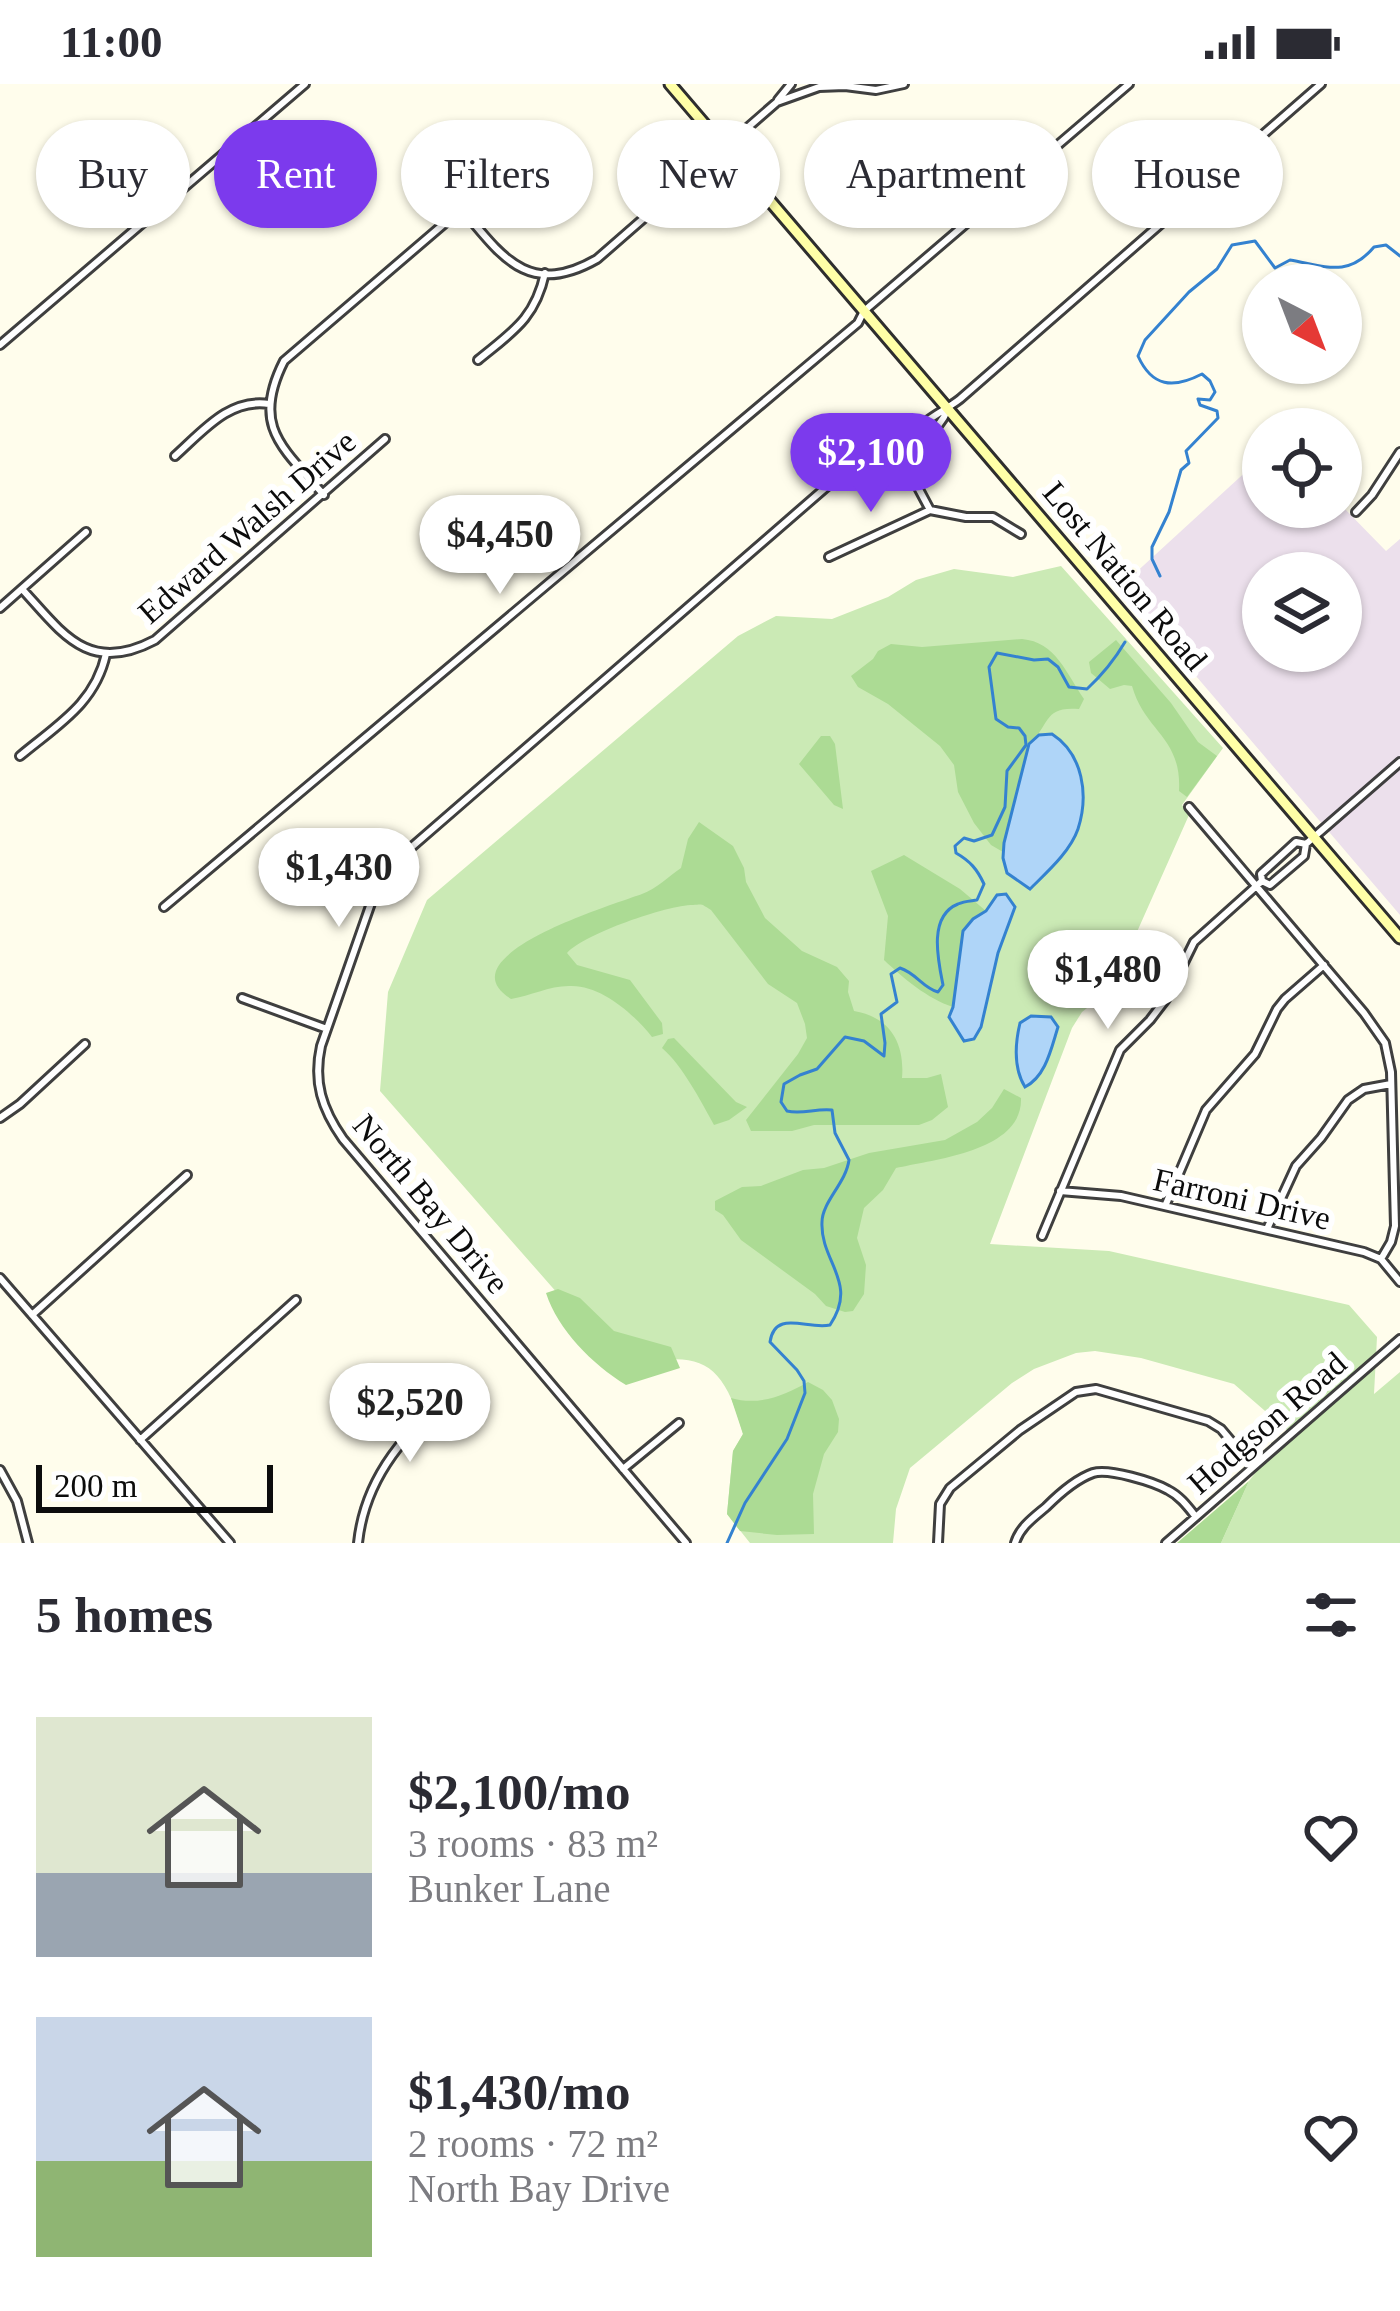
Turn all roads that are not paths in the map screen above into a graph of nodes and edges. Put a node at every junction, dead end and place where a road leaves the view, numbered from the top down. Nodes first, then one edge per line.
1 (305, 84) edge
2 (670, 84) edge
3 (790, 84) edge
4 (904, 84) edge
5 (1129, 84) edge
6 (1321, 84) edge
7 (845, 85) edge
8 (777, 102) junction
9 (701, 120) edge
10 (757, 120) edge
11 (780, 212) edge
12 (439, 228) edge
13 (479, 228) edge
14 (634, 228) edge
15 (545, 274) junction
16 (864, 311) junction
17 (0, 345) edge
18 (478, 361) dead end
19 (269, 404) junction
20 (948, 409) junction
21 (385, 440) dead end
22 (897, 448) junction
23 (1400, 452) edge
24 (175, 456) dead end
25 (324, 495) junction
26 (1362, 506) edge
27 (930, 510) junction
28 (86, 532) dead end
29 (1021, 534) dead end
30 (829, 557) dead end
31 (22, 589) junction
32 (0, 608) edge
33 (106, 654) junction
34 (20, 756) dead end
35 (1400, 762) edge
36 (1190, 807) dead end
37 (1310, 841) junction
38 (1259, 884) junction
39 (164, 907) dead end
40 (1400, 938) edge
41 (1324, 965) junction
42 (242, 998) dead end
43 (327, 1029) junction
44 (86, 1044) dead end
45 (1391, 1084) junction
46 (0, 1118) edge
47 (188, 1175) dead end
48 (1060, 1191) junction
49 (1166, 1205) junction
50 (1267, 1229) junction
51 (1042, 1236) dead end
52 (1381, 1259) junction
53 (0, 1278) edge
54 (1400, 1282) edge
55 (296, 1300) dead end
56 (32, 1315) junction
57 (1400, 1339) edge
58 (459, 1389) dead end
59 (679, 1423) dead end
60 (140, 1440) junction
61 (1253, 1467) junction
62 (623, 1469) junction
63 (0, 1470) edge
64 (1196, 1517) junction
65 (28, 1543) edge
66 (230, 1543) edge
67 (358, 1543) edge
68 (686, 1543) edge
69 (938, 1543) edge
70 (1015, 1543) edge
71 (1166, 1543) edge

1 - 17 street
2 - 9 street, Lost Nation Road
3 - 8 street
4 - 7 street
5 - 16 street
6 - 20 street, North Bay Drive
7 - 8 street
8 - 10 street
11 - 16 street, Lost Nation Road
12 - 19 street
13 - 15 street
14 - 15 street
15 - 18 street
16 - 20 street, Lost Nation Road
16 - 39 street
19 - 24 street
19 - 25 street
20 - 22 street, North Bay Drive
20 - 37 street, Lost Nation Road
21 - 25 street, Edward Walsh Drive
22 - 27 street
22 - 43 street, North Bay Drive
23 - 26 street
25 - 33 street, Edward Walsh Drive
27 - 29 street
27 - 30 street
28 - 31 street
31 - 32 street
31 - 33 street
33 - 34 street
35 - 37 street
36 - 38 street
37 - 38 street
37 - 38 street
37 - 40 street, Lost Nation Road
38 - 41 street
38 - 48 street
41 - 45 street
41 - 49 street
42 - 43 street
43 - 62 street, North Bay Drive
44 - 46 street
45 - 50 street
45 - 52 street
47 - 56 street
48 - 49 street, Farroni Drive
48 - 51 street
49 - 50 street, Farroni Drive
50 - 52 street, Farroni Drive
52 - 54 street
53 - 56 street
55 - 60 street
56 - 60 street
57 - 61 street, Hodgson Road
58 - 67 street
59 - 62 street
60 - 66 street
61 - 64 street, Hodgson Road
61 - 69 street
62 - 68 street, North Bay Drive
63 - 65 street
64 - 70 street
64 - 71 street, Hodgson Road

